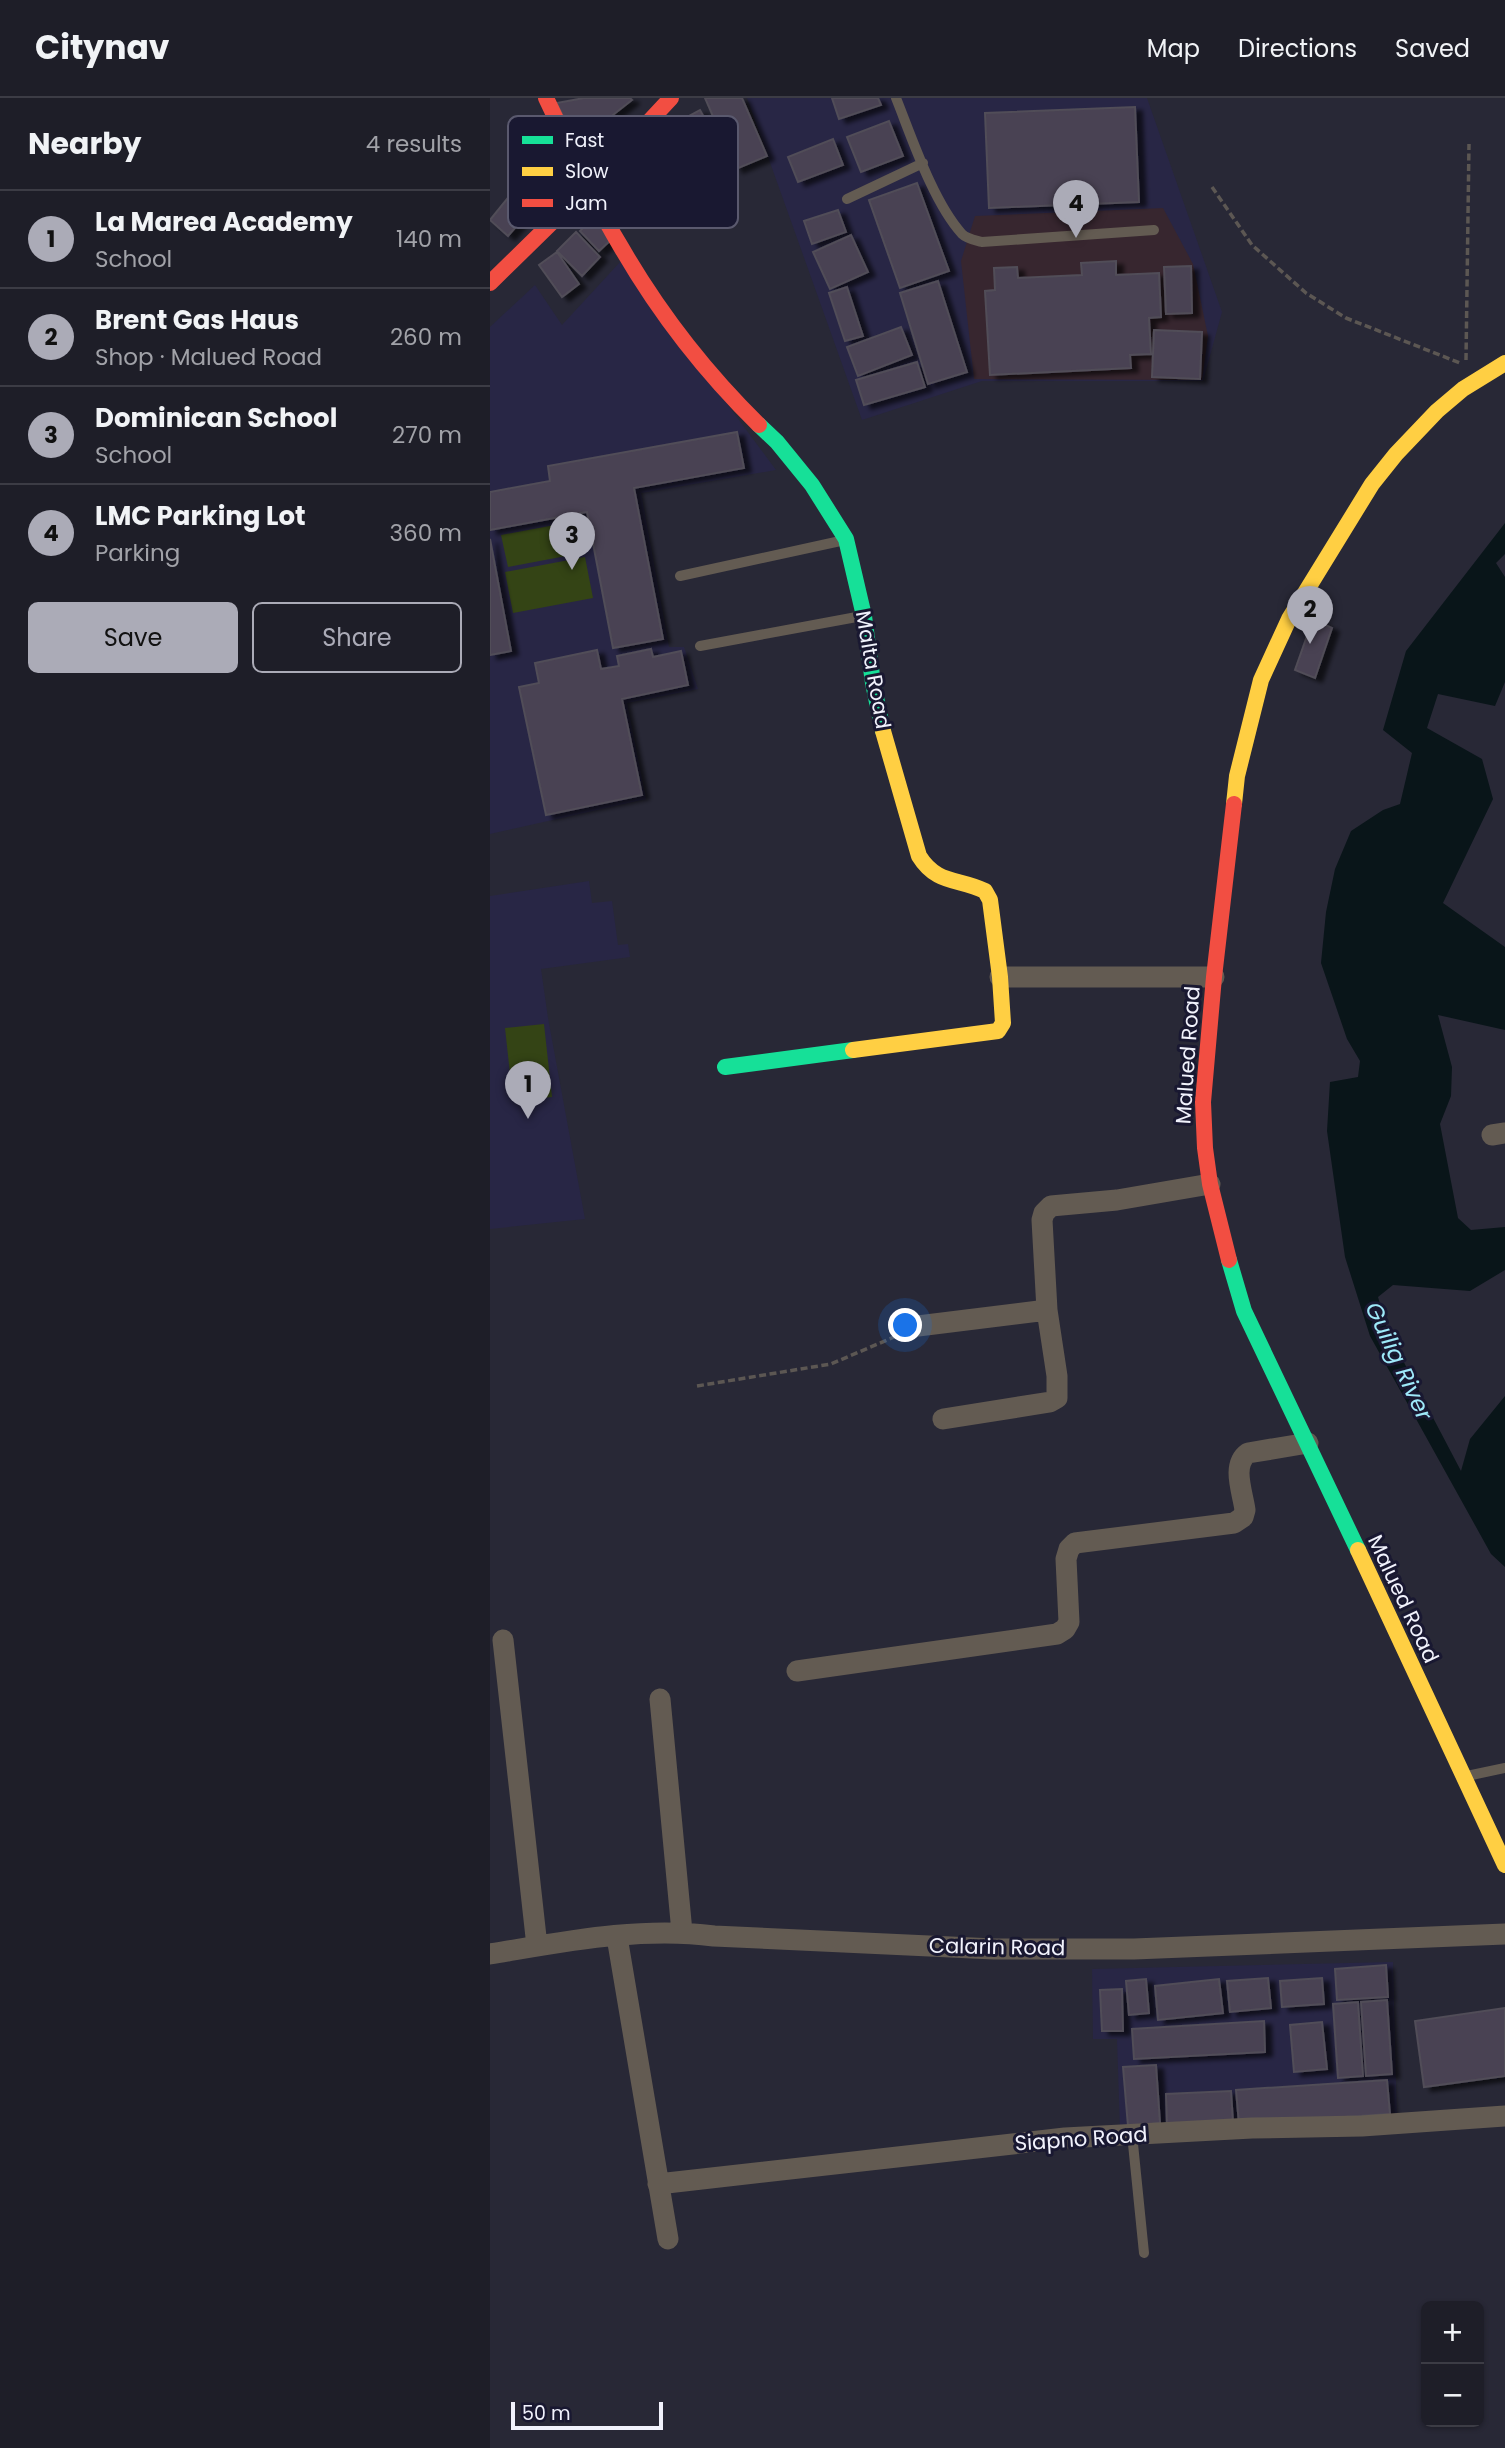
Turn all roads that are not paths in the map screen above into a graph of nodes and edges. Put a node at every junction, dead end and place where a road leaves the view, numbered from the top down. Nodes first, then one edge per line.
1 (546, 98) edge
2 (671, 98) edge
3 (896, 98) edge
4 (554, 116) edge
5 (654, 116) edge
6 (923, 163) junction
7 (847, 199) dead end
8 (546, 228) edge
9 (610, 228) edge
10 (1154, 230) dead end
11 (490, 283) edge
12 (1505, 363) edge
13 (846, 540) junction
14 (680, 576) dead end
15 (864, 616) junction
16 (700, 646) dead end
17 (1000, 977) junction
18 (1214, 977) junction
19 (725, 1067) dead end
20 (1210, 1184) junction
21 (1048, 1310) junction
22 (918, 1326) road end
23 (943, 1419) dead end
24 (1308, 1443) junction
25 (503, 1640) dead end
26 (797, 1671) dead end
27 (660, 1699) dead end
28 (1505, 1768) edge
29 (1464, 1776) junction
30 (1505, 1865) edge
31 (682, 1931) junction
32 (1505, 1934) edge
33 (617, 1937) junction
34 (537, 1947) junction
35 (490, 1954) edge
36 (1505, 2116) edge
37 (1132, 2134) junction
38 (658, 2184) junction
39 (668, 2239) dead end
40 (1144, 2253) dead end

1 - 4 street, Malta Road
2 - 5 street
3 - 6 lane
6 - 7 lane
6 - 10 lane
8 - 11 street
9 - 13 street, Malta Road
12 - 18 street, Malued Road
13 - 14 lane
13 - 15 street, Malta Road
15 - 16 lane
15 - 17 street, Malta Road
17 - 18 street
17 - 19 street
18 - 20 street, Malued Road
20 - 21 street
20 - 24 street, Malued Road
21 - 22 street
21 - 23 street
24 - 26 street
24 - 29 street, Malued Road
25 - 34 street
27 - 31 street
28 - 29 lane
29 - 30 street, Malued Road
31 - 32 street, Calarin Road
31 - 33 street, Calarin Road
33 - 34 street, Calarin Road
33 - 38 street
34 - 35 street, Calarin Road
36 - 37 street, Siapno Road
37 - 38 street, Siapno Road
37 - 40 lane
38 - 39 street

